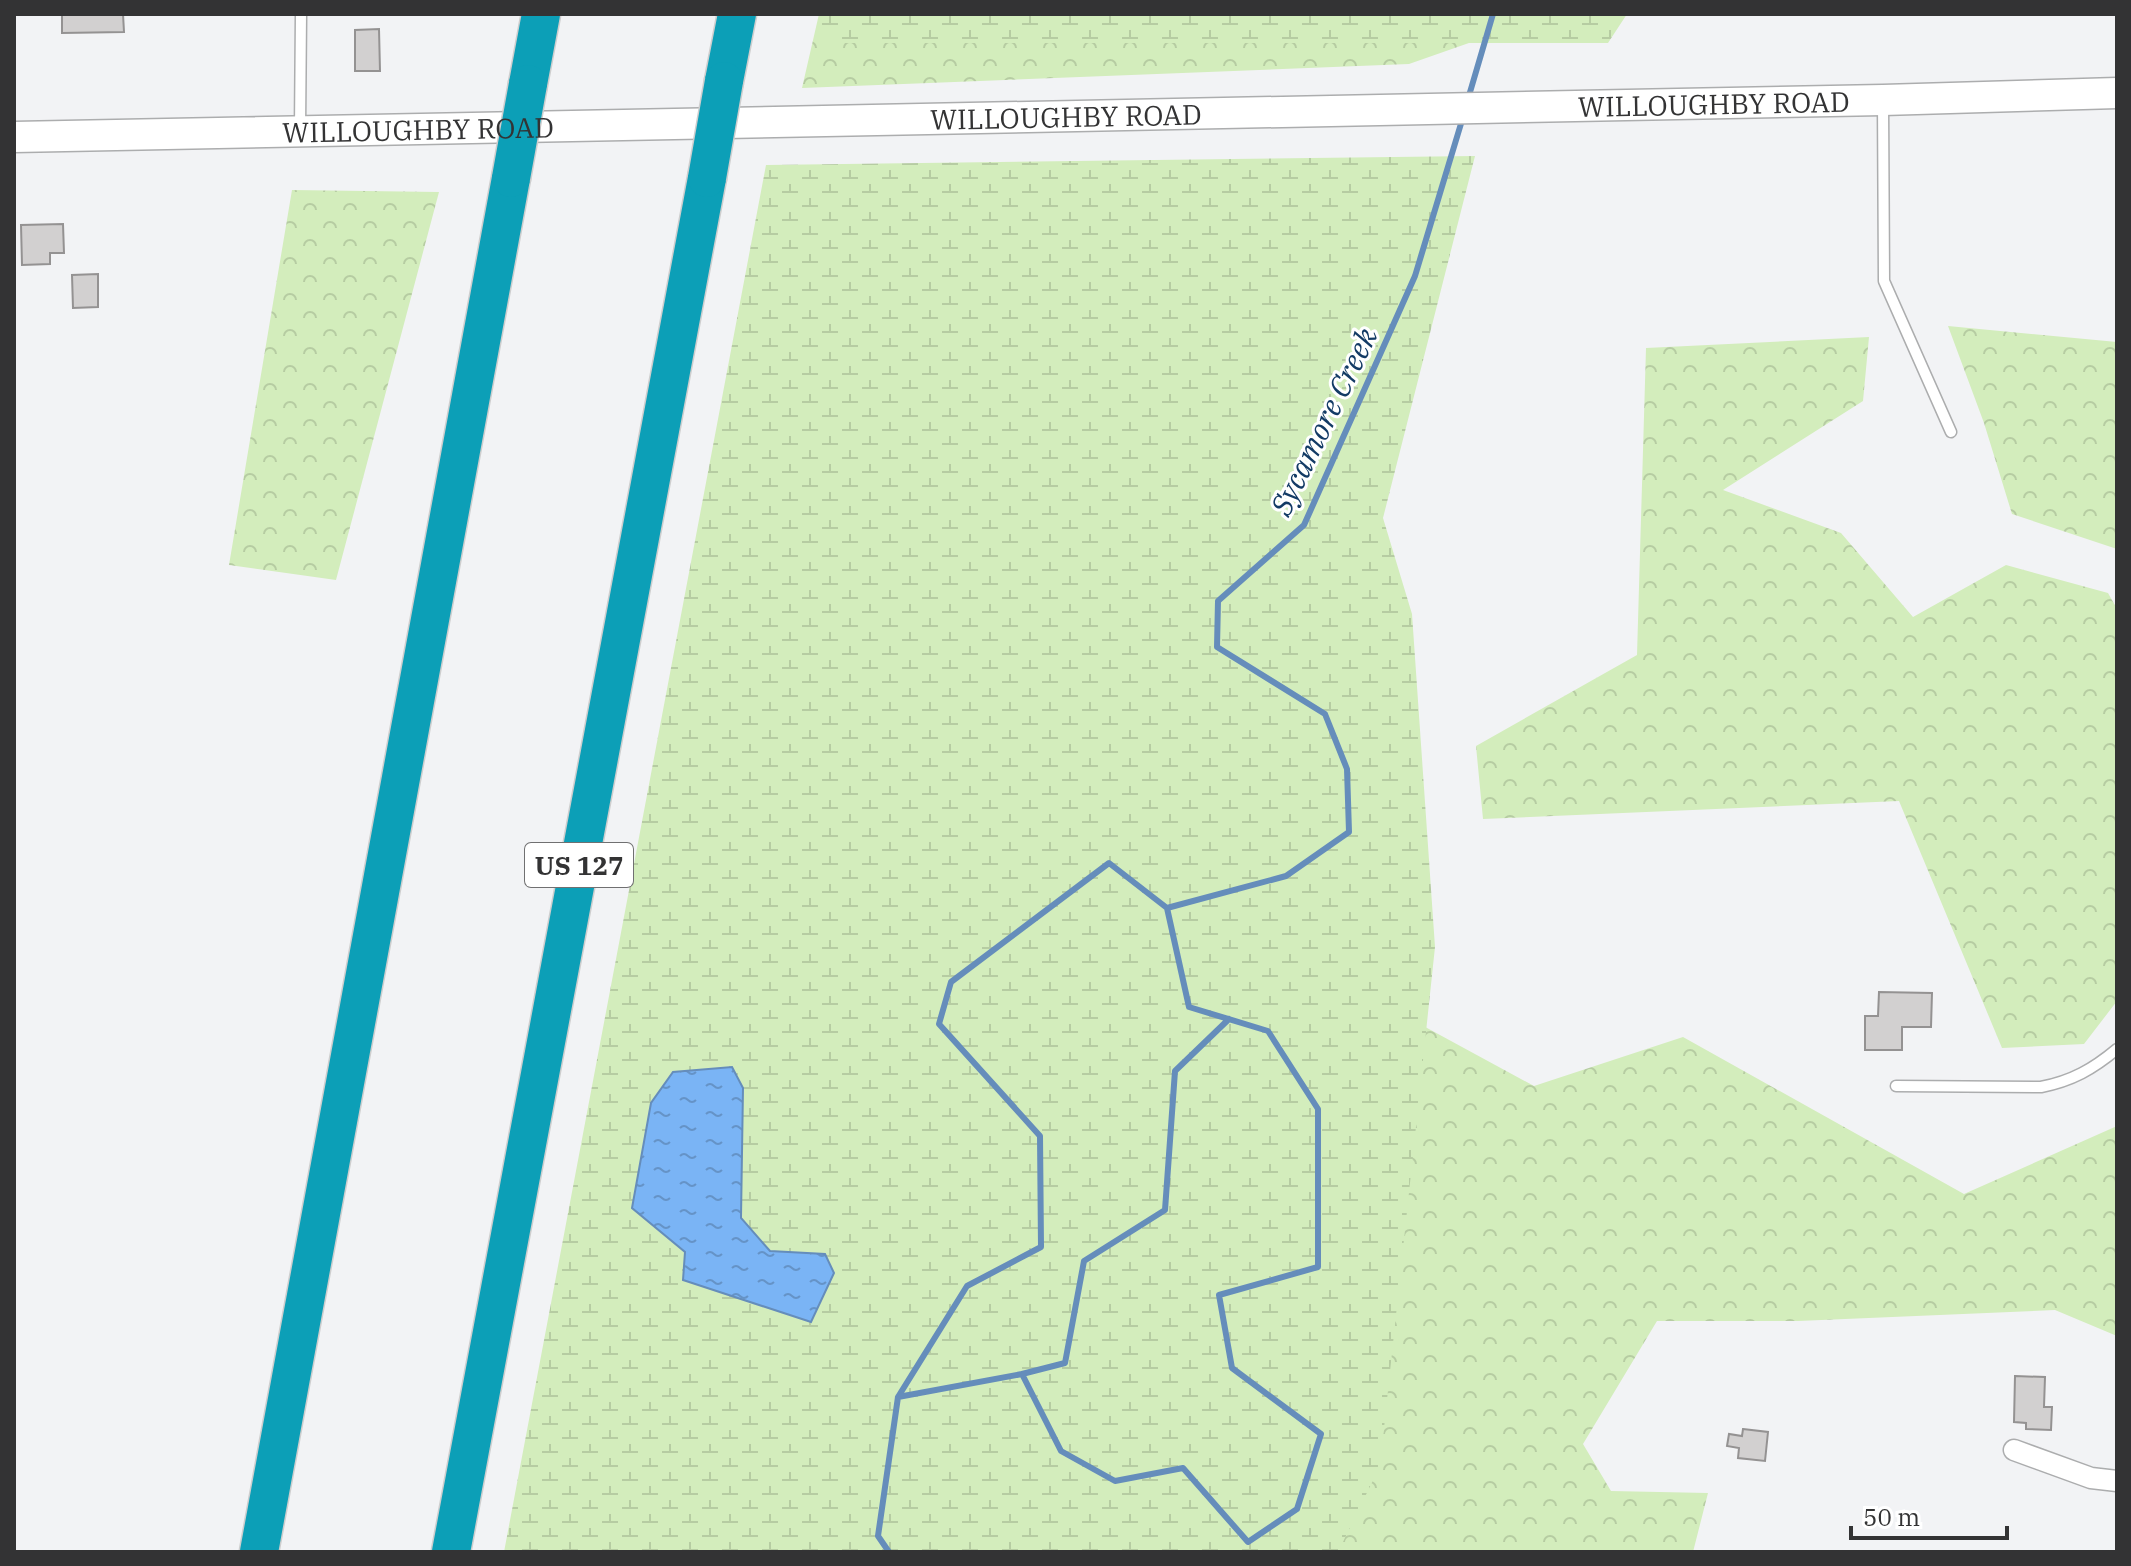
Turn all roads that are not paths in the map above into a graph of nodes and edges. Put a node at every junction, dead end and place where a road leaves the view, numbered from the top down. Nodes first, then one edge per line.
1 (301, 14) edge
2 (541, 14) edge
3 (737, 14) edge
4 (2117, 93) edge
5 (1883, 100) junction
6 (300, 132) junction
7 (14, 137) edge
8 (1951, 432) dead end
9 (2117, 1049) edge
10 (1896, 1086) dead end
11 (311, 1264) junction
12 (2014, 1450) dead end
13 (2117, 1481) edge
14 (233, 1552) edge
15 (259, 1552) edge
16 (451, 1552) edge

1 - 6 lane
2 - 11 highway, bridge
3 - 16 highway, US 127, bridge
4 - 5 street, WILLOUGHBY ROAD
5 - 6 street, WILLOUGHBY ROAD
5 - 8 lane
6 - 7 street, WILLOUGHBY ROAD
9 - 10 lane
11 - 14 highway
11 - 15 highway
12 - 13 street

